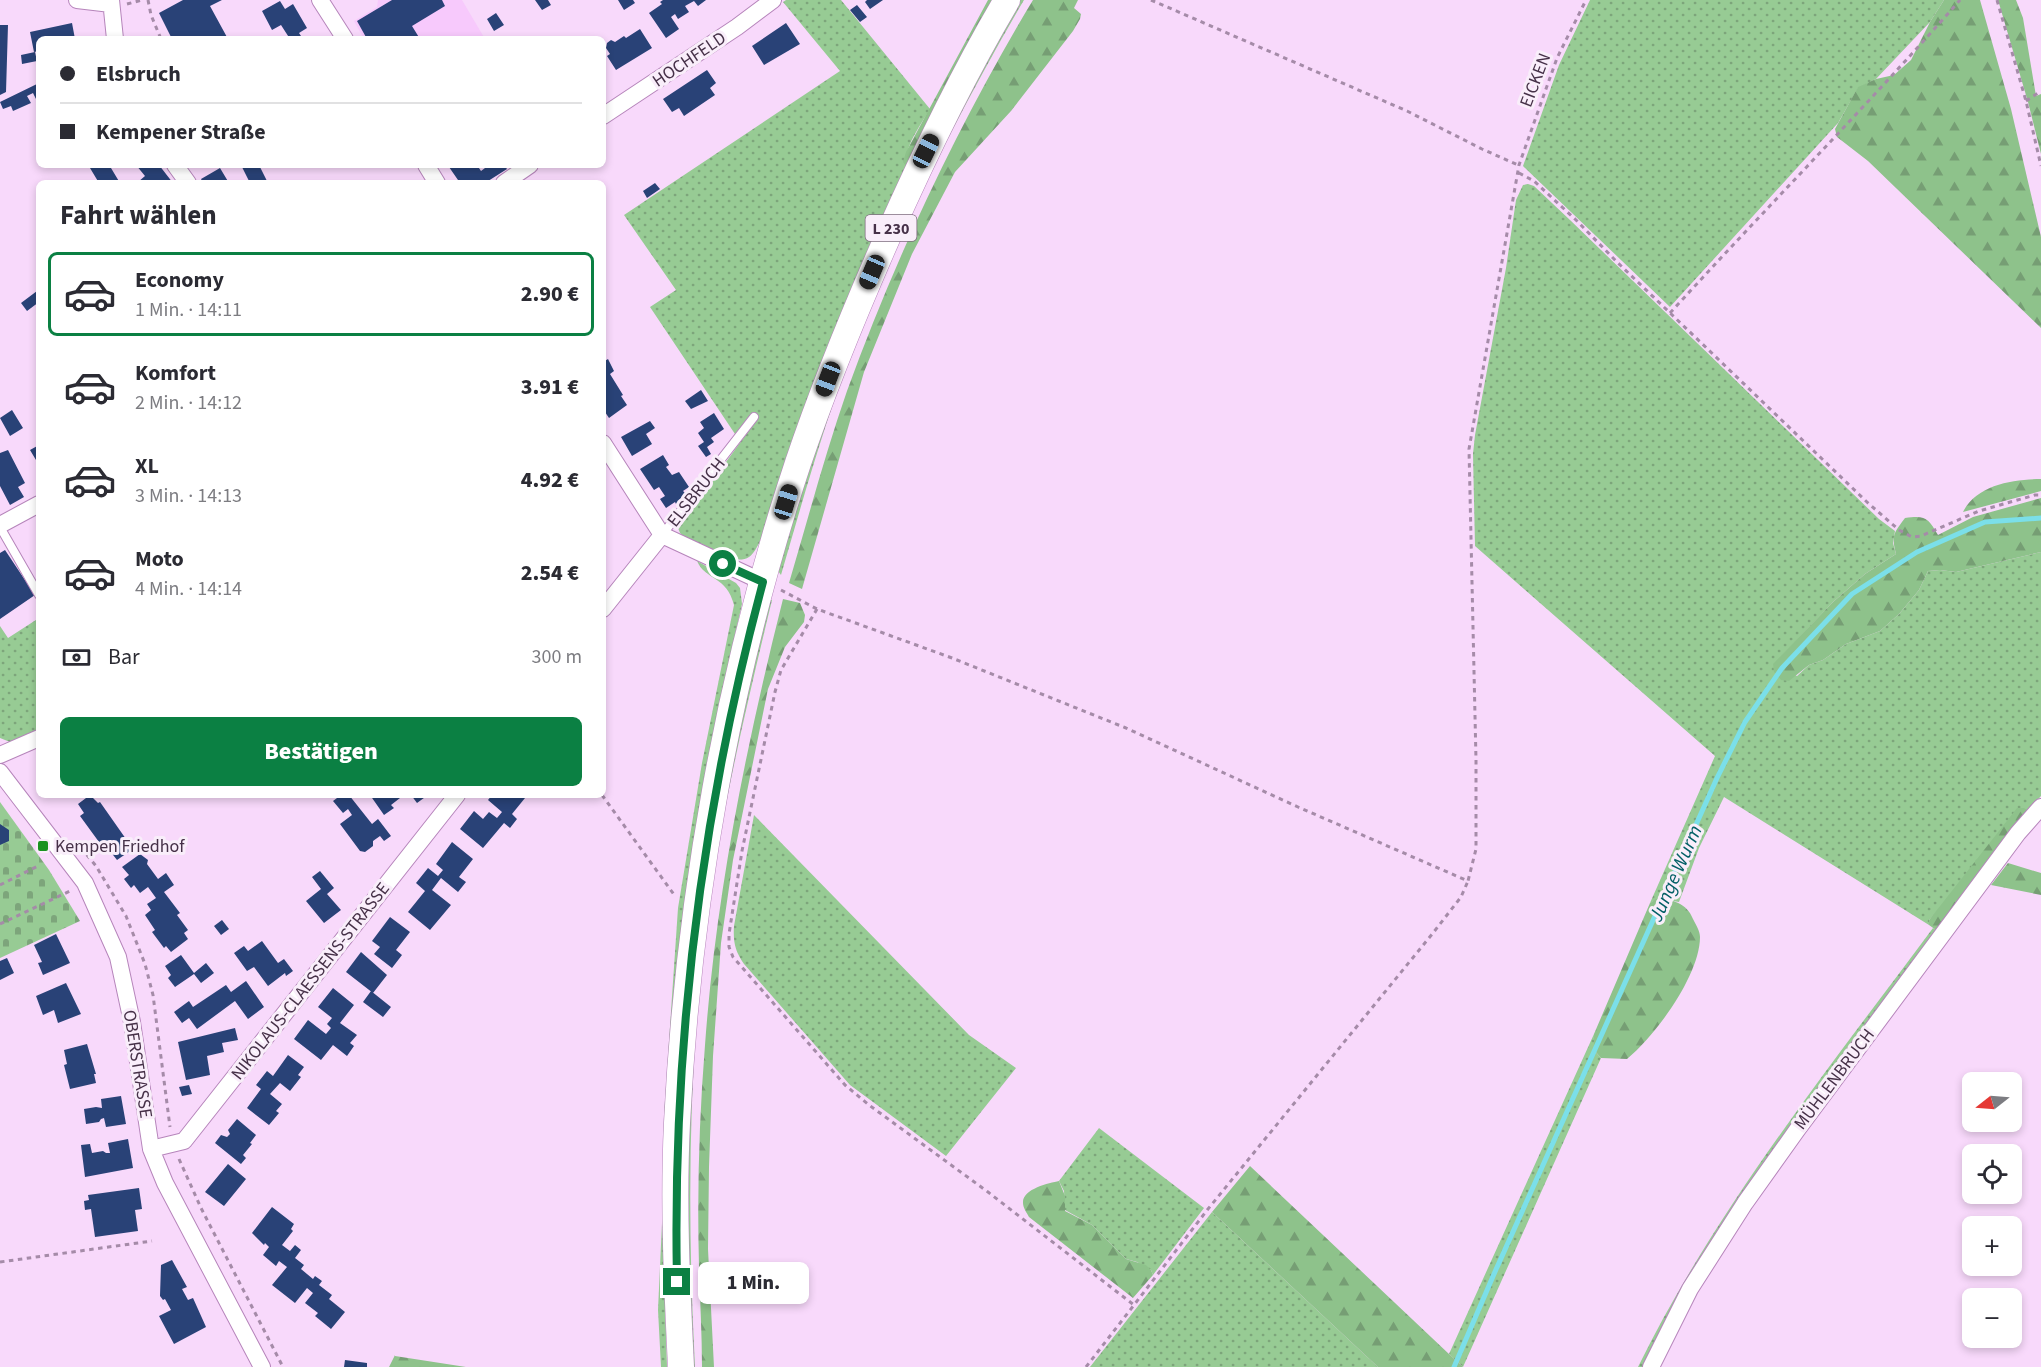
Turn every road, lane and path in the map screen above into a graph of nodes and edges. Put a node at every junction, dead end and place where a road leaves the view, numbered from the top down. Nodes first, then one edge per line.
1 (77, 0) edge
2 (142, 0) edge
3 (148, 0) edge
4 (320, 0) edge
5 (773, 0) edge
6 (1007, 0) edge
7 (1151, 0) edge
8 (1586, 0) edge
9 (1960, 0) edge
10 (1997, 0) edge
11 (117, 3) edge
12 (115, 36) edge
13 (160, 36) edge
14 (343, 36) edge
15 (2041, 91) edge
16 (2026, 101) junction
17 (606, 114) edge
18 (1519, 165) junction
19 (2041, 166) edge
20 (526, 168) edge
21 (1519, 173) junction
22 (508, 180) edge
23 (1670, 314) junction
24 (754, 417) dead end
25 (606, 448) edge
26 (2041, 495) edge
27 (36, 506) edge
28 (0, 526) edge
29 (662, 535) junction
30 (776, 585) junction
31 (36, 590) edge
32 (606, 605) edge
33 (817, 609) junction
34 (36, 739) edge
35 (0, 755) edge
36 (0, 772) edge
37 (455, 798) edge
38 (604, 798) edge
39 (2041, 807) edge
40 (38, 866) dead end
41 (1468, 881) junction
42 (85, 883) junction
43 (0, 885) edge
44 (675, 896) dead end
45 (0, 924) edge
46 (151, 1149) junction
47 (152, 1241) dead end
48 (0, 1262) edge
49 (1134, 1305) junction
50 (262, 1367) edge
51 (681, 1367) edge
52 (1086, 1367) edge
53 (1650, 1367) edge

1 - 11 street
2 - 11 path
3 - 13 path
4 - 14 street
5 - 17 street, HOCHFELD
6 - 30 main road, L 230
7 - 18 path
8 - 18 path, EICKEN
9 - 23 path
10 - 16 path
11 - 12 street
15 - 16 path
16 - 19 path
18 - 21 path, EICKEN
20 - 22 street
21 - 23 path
21 - 41 path, EICKEN
23 - 26 path
24 - 29 lane, ELSBRUCH
25 - 29 street
27 - 28 street
28 - 31 lane
29 - 30 street, ELSBRUCH
29 - 32 street
30 - 33 path
30 - 51 main road, L 230
33 - 41 path
33 - 49 path
34 - 35 street
36 - 42 street, OBERSTRASSE
37 - 46 street, NIKOLAUS-CLAESSENS-STRASSE
38 - 44 path
39 - 53 street, MÜHLENBRUCH
40 - 43 path
41 - 49 path, EICKEN
42 - 45 path
42 - 46 street, OBERSTRASSE
46 - 50 street, OBERSTRASSE
47 - 48 path
49 - 52 path, EICKEN

